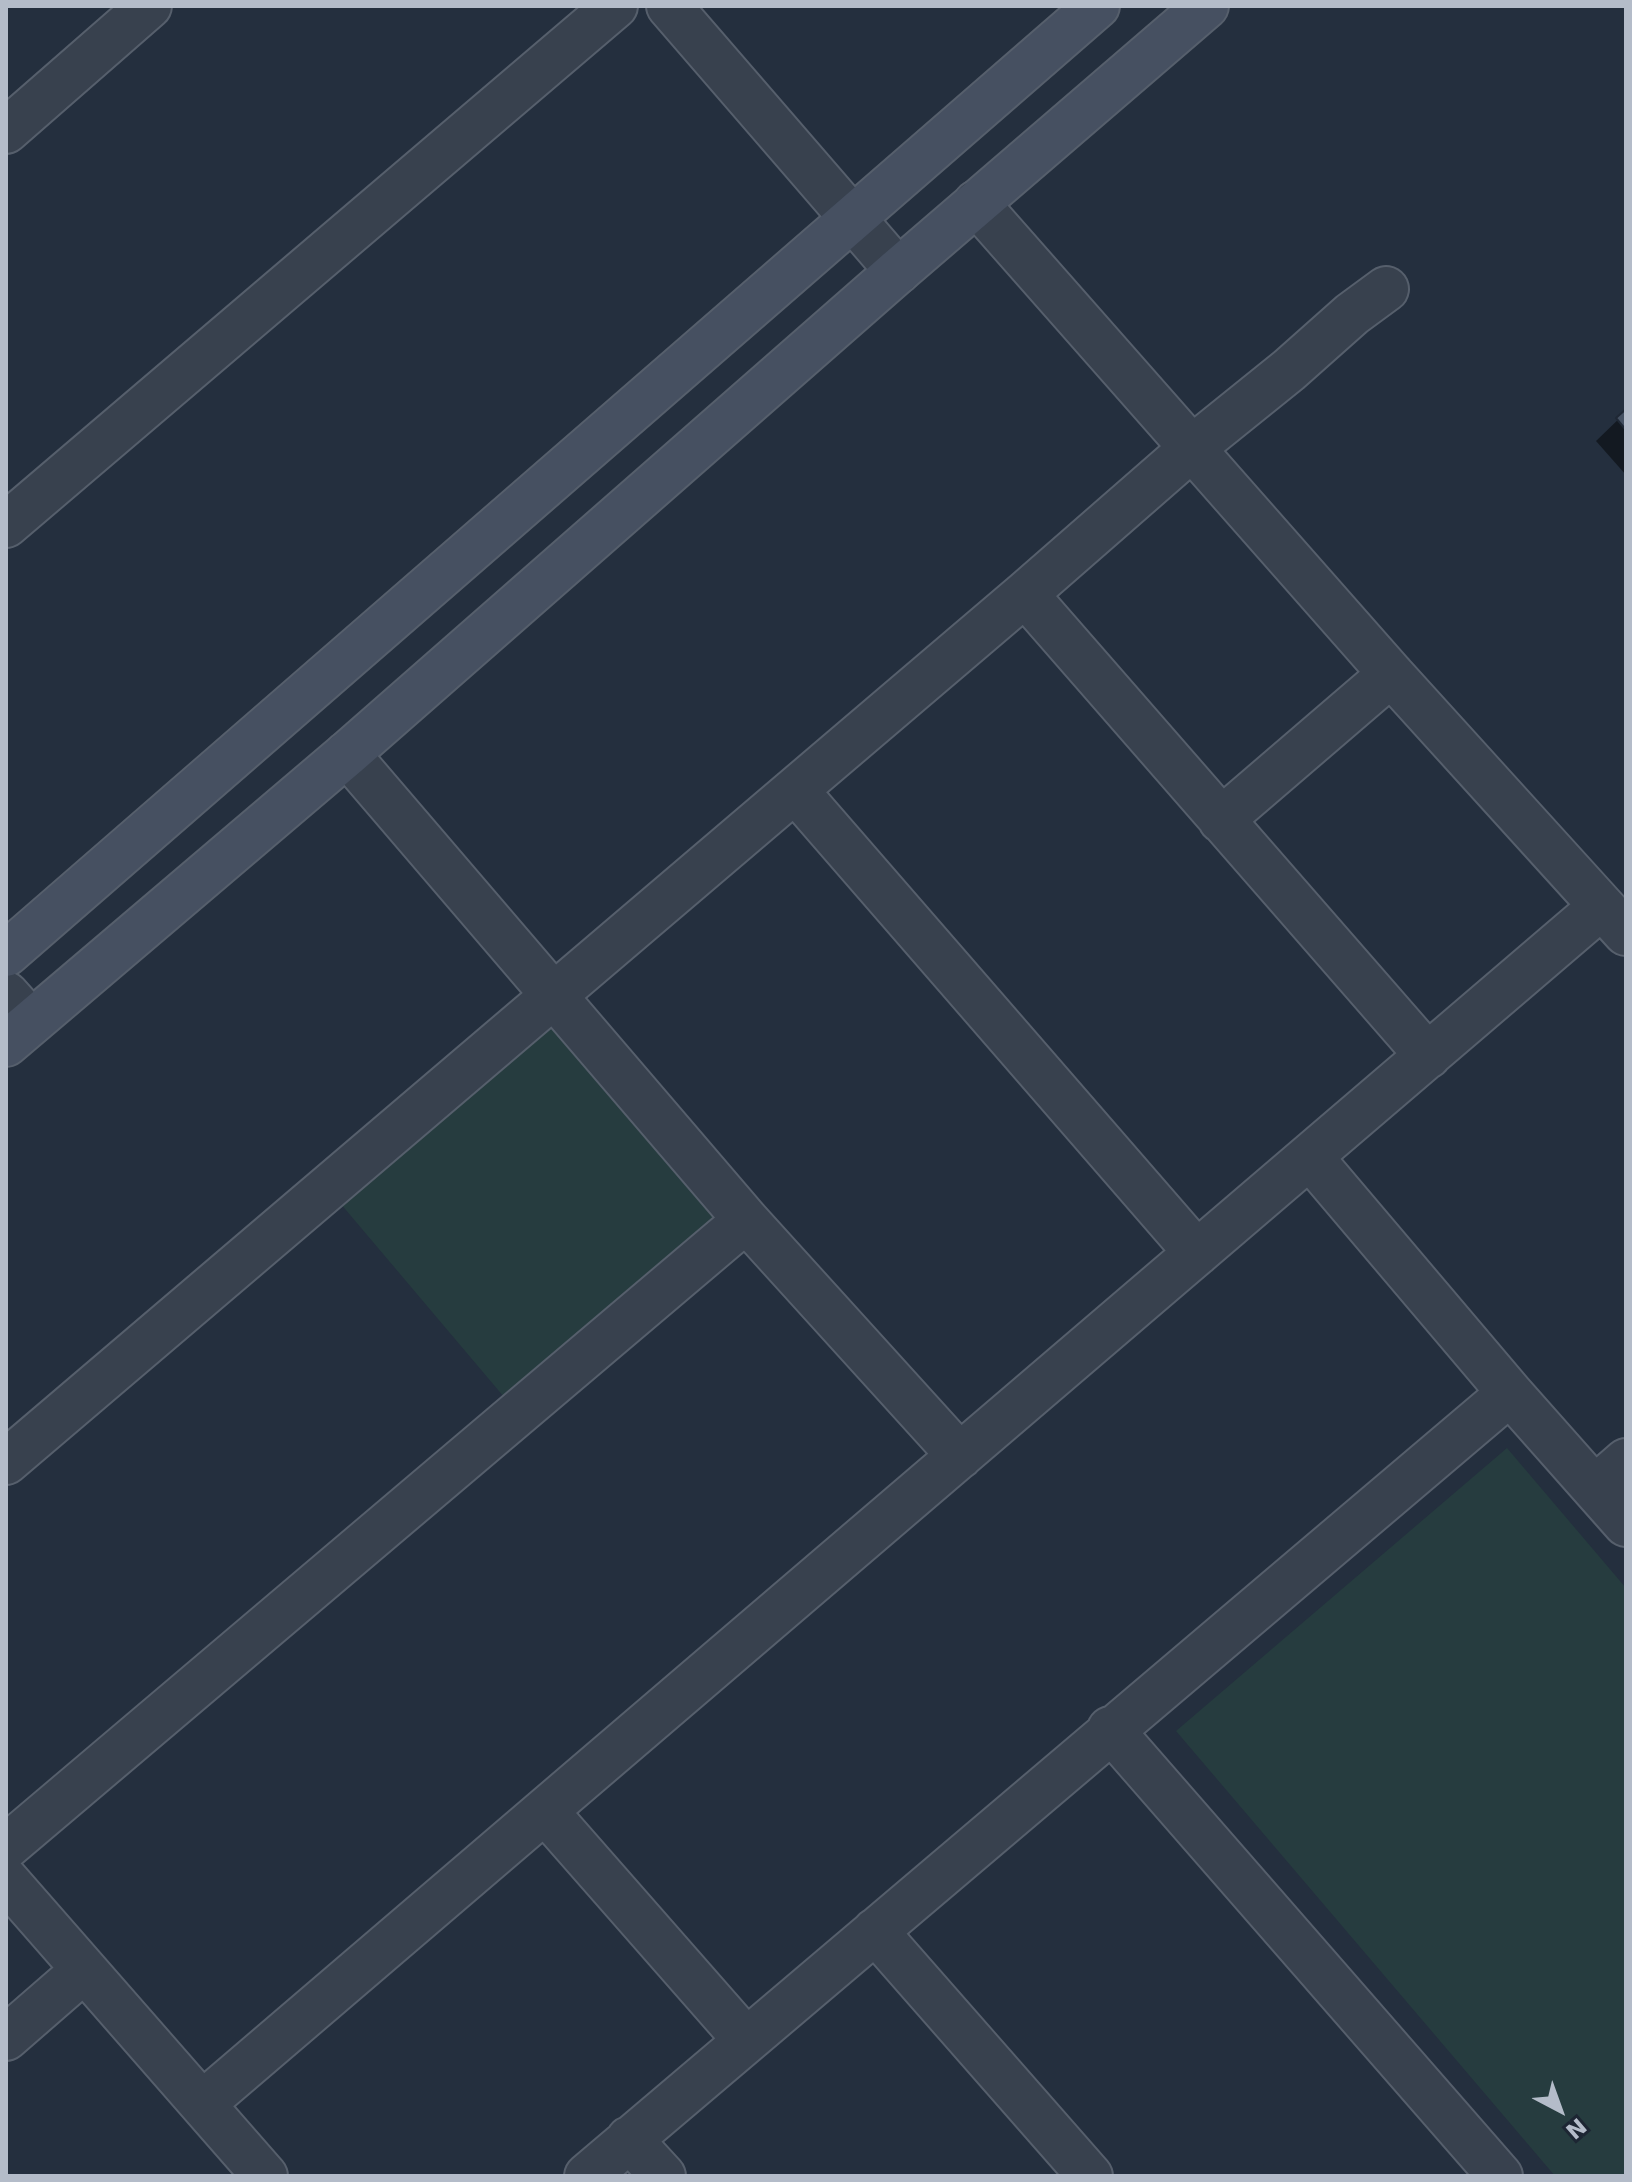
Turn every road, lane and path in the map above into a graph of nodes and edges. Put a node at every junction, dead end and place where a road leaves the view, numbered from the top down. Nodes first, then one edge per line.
1 (149, 6) edge
2 (615, 6) edge
3 (669, 6) edge
4 (1097, 6) edge
5 (1206, 6) edge
6 (6, 131) edge
7 (976, 203) junction
8 (852, 217) junction
9 (898, 271) junction
10 (1386, 289) dead end
11 (1191, 449) junction
12 (6, 525) edge
13 (1025, 594) junction
14 (1391, 674) junction
15 (347, 754) junction
16 (795, 790) junction
17 (1221, 820) junction
18 (1614, 920) edge
19 (6, 954) edge
20 (552, 997) junction
21 (14, 1020) edge
22 (1428, 1056) junction
23 (1310, 1157) junction
24 (746, 1220) junction
25 (1197, 1253) junction
26 (1510, 1393) junction
27 (960, 1456) junction
28 (6, 1462) edge
29 (1610, 1474) edge
30 (1626, 1524) edge
31 (1110, 1729) junction
32 (545, 1811) junction
33 (6, 1847) edge
34 (6, 1880) edge
35 (875, 1931) junction
36 (83, 1971) junction
37 (6, 2038) edge
38 (745, 2039) junction
39 (202, 2104) junction
40 (629, 2139) junction
41 (265, 2176) edge
42 (587, 2176) edge
43 (663, 2176) edge
44 (1090, 2176) edge
45 (1500, 2176) edge

1 - 6 street
2 - 12 street
3 - 8 street
4 - 8 main road
5 - 7 main road
7 - 9 main road
7 - 11 street
8 - 9 street
8 - 19 main road
9 - 15 main road
10 - 11 street
11 - 13 street
11 - 14 street
13 - 16 street
13 - 17 street
14 - 17 street
14 - 18 street
15 - 20 street
15 - 21 main road
16 - 20 street
16 - 25 street
17 - 22 street
18 - 22 street
20 - 24 street
20 - 28 street
22 - 23 street
23 - 25 street
23 - 26 street
24 - 27 street
24 - 33 street
25 - 27 street
26 - 29 street
26 - 31 street
27 - 32 street
29 - 30 street
31 - 35 street
31 - 45 street
32 - 38 street
32 - 39 street
34 - 36 street
35 - 38 street
35 - 44 street
36 - 37 street
36 - 39 street
38 - 40 street
39 - 41 street
40 - 42 street
40 - 43 street

